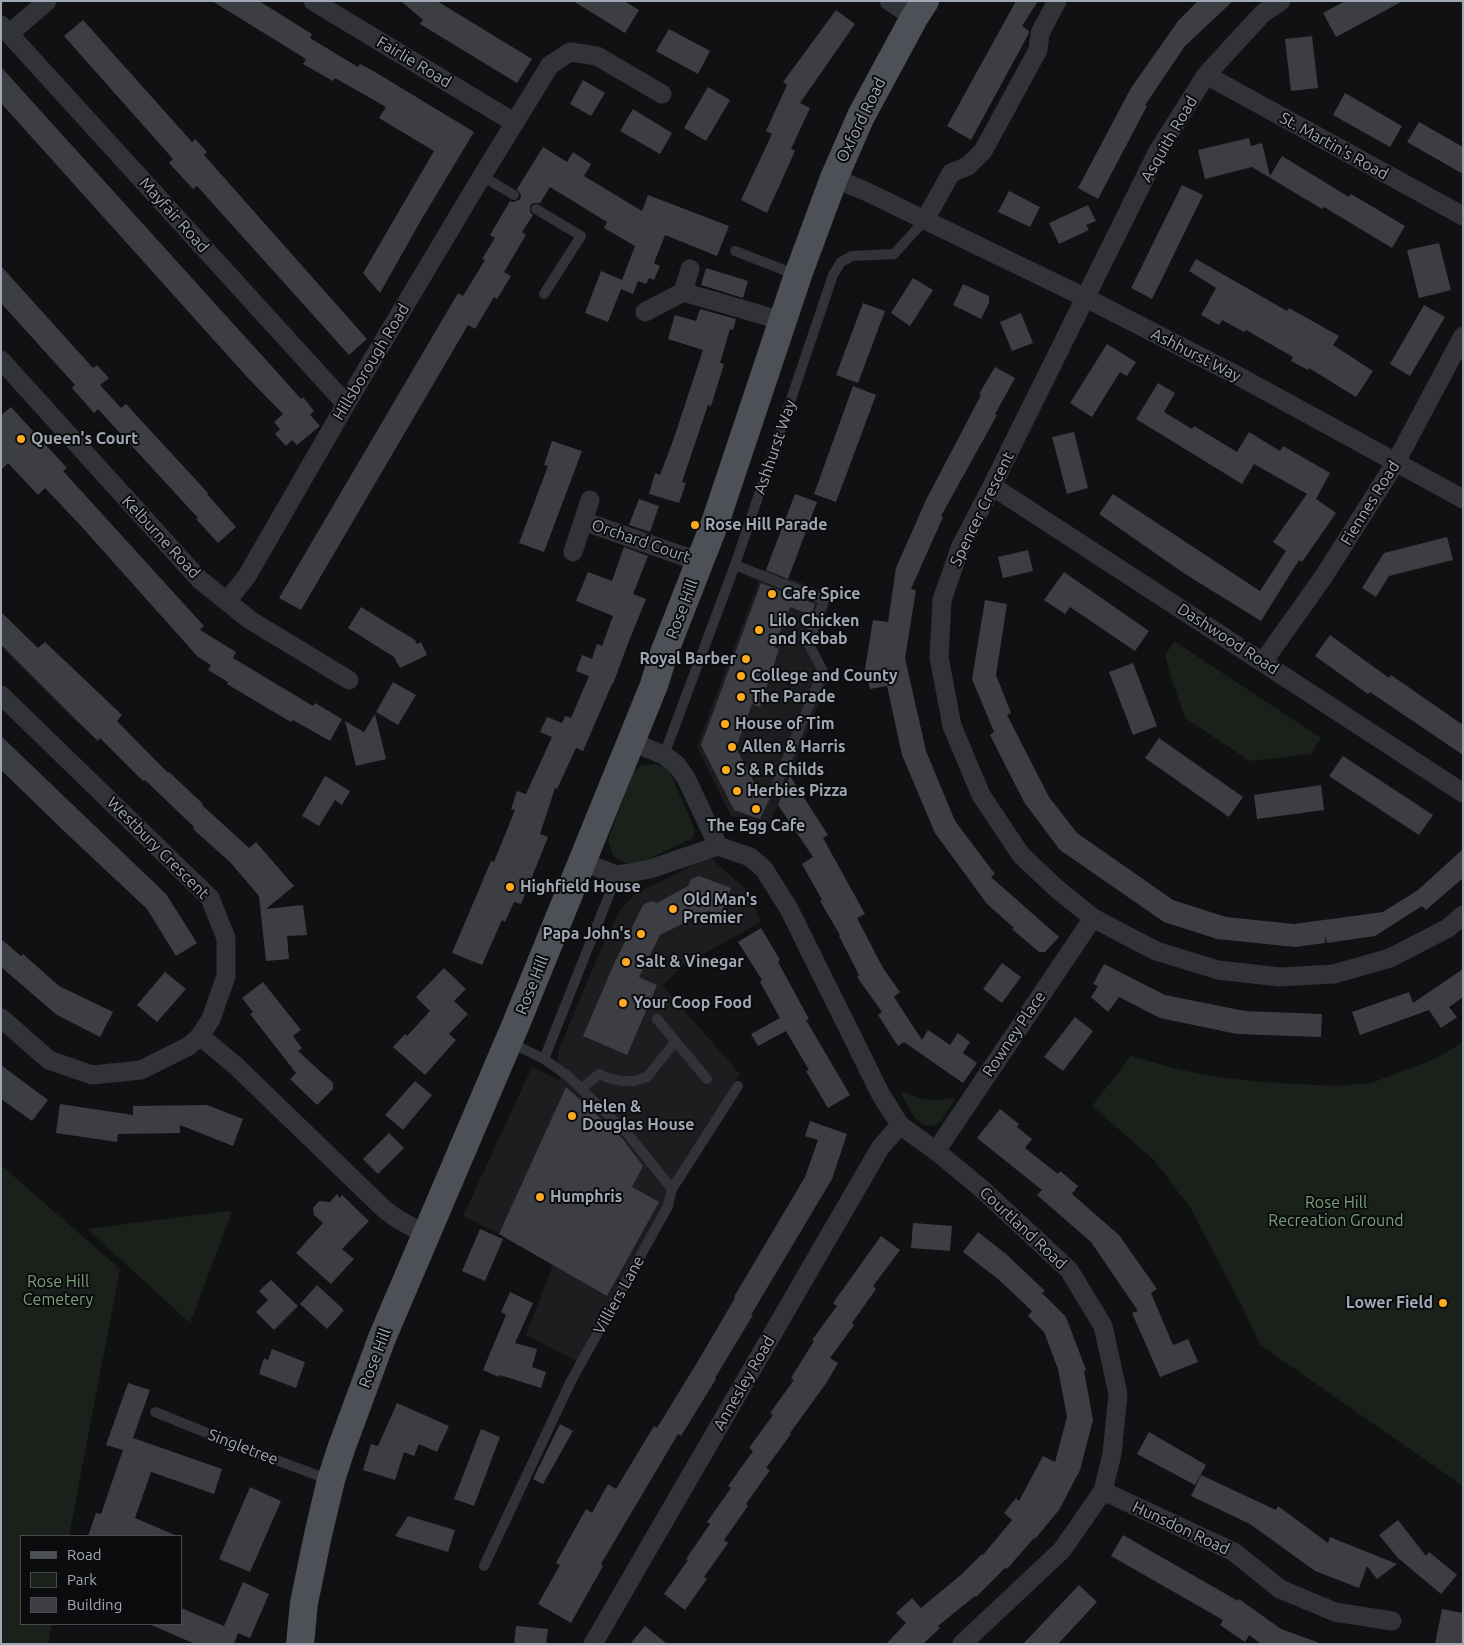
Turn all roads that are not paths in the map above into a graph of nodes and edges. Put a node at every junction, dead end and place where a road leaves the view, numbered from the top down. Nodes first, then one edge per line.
1 (47, 1) edge
2 (313, 1) edge
3 (889, 1) edge
4 (1057, 1) edge
5 (1281, 1) edge
6 (919, 10) edge
7 (5, 29) edge
8 (1206, 75) junction
9 (662, 94) dead end
10 (515, 123) junction
11 (482, 176) junction
12 (834, 178) junction
13 (514, 195) dead end
14 (536, 209) dead end
15 (1463, 216) edge
16 (925, 220) junction
17 (810, 244) joint
18 (734, 252) dead end
19 (690, 269) dead end
20 (798, 275) junction
21 (683, 292) junction
22 (544, 294) dead end
23 (1086, 298) junction
24 (645, 312) dead end
25 (783, 321) junction
26 (1463, 336) edge
27 (1, 361) edge
28 (346, 404) junction
29 (1396, 462) junction
30 (992, 486) junction
31 (1463, 499) edge
32 (590, 500) dead end
33 (583, 521) junction
34 (573, 552) dead end
35 (700, 562) junction
36 (735, 565) junction
37 (227, 601) junction
38 (1264, 662) junction
39 (349, 680) dead end
40 (1, 694) edge
41 (632, 742) junction
42 (664, 755) junction
43 (776, 786) dead end
44 (1463, 793) edge
45 (718, 846) junction
46 (583, 862) junction
47 (617, 875) junction
48 (1463, 915) edge
49 (1093, 918) junction
50 (1, 1018) edge
51 (657, 1019) dead end
52 (200, 1036) junction
53 (509, 1042) junction
54 (675, 1042) junction
55 (544, 1059) junction
56 (707, 1079) dead end
57 (738, 1086) dead end
58 (582, 1089) junction
59 (900, 1125) junction
60 (936, 1151) junction
61 (672, 1188) junction
62 (426, 1235) junction
63 (155, 1412) dead end
64 (331, 1480) junction
65 (1103, 1492) junction
66 (484, 1566) dead end
67 (1392, 1621) dead end
68 (300, 1644) edge
69 (593, 1644) edge
70 (962, 1644) edge

1 - 7 street
2 - 10 street, Fairlie Road
3 - 6 street
4 - 16 street
5 - 8 street, Asquith Road
6 - 12 main road, Oxford Road
7 - 28 street, Mayfair Road
8 - 15 street, St. Martin's Road
8 - 23 street, Asquith Road
9 - 10 street, Hillsborough Road
10 - 11 street, Hillsborough Road
11 - 13 lane
11 - 28 street, Hillsborough Road
12 - 16 street, Ashhurst Way
12 - 17 main road, Oxford Road
14 - 22 lane
16 - 23 street, Ashhurst Way
16 - 36 lane, Ashhurst Way
17 - 20 main road, Rose Hill
18 - 20 lane
19 - 21 street
20 - 25 main road, Rose Hill
21 - 24 street
21 - 25 street
23 - 29 street, Ashhurst Way
23 - 30 street, Spencer Crescent
25 - 35 main road, Rose Hill
26 - 29 street, Fiennes Road
27 - 37 street, Kelburne Road
28 - 37 street, Hillsborough Road
29 - 31 street, Ashhurst Way
29 - 38 street, Fiennes Road
30 - 38 street, Dashwood Road
30 - 49 street, Spencer Crescent
32 - 33 street, Orchard Court
33 - 34 street, Orchard Court
33 - 35 street, Orchard Court
35 - 41 main road, Rose Hill
36 - 42 lane, Ashhurst Way
36 - 43 lane
37 - 39 street, Kelburne Road
38 - 44 street, Dashwood Road
40 - 52 street, Westbury Crescent
41 - 42 street
41 - 46 main road, Rose Hill
42 - 45 street
45 - 47 street
45 - 59 street, Courtland Road
46 - 47 street
46 - 53 main road, Rose Hill
47 - 55 lane
48 - 49 street, Spencer Crescent
49 - 60 street, Rowney Place
50 - 52 street, Westbury Crescent
51 - 54 lane
52 - 62 street
53 - 55 lane
53 - 62 main road, Rose Hill
54 - 56 lane
54 - 58 lane
55 - 58 lane
57 - 61 lane, Villiers Lane
58 - 61 lane
59 - 60 street, Courtland Road
59 - 69 street, Annesley Road
60 - 65 street, Courtland Road
61 - 66 lane, Villiers Lane
62 - 64 main road, Rose Hill
63 - 64 lane, Singletree
64 - 68 main road, Rose Hill
65 - 67 street, Hunsdon Road
65 - 70 street, Courtland Road

